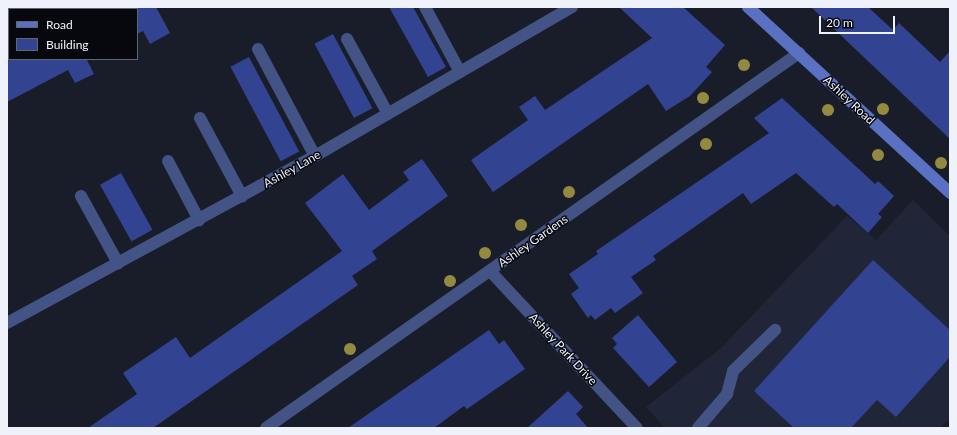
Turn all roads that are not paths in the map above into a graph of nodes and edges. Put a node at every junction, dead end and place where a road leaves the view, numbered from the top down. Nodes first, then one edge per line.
1 (425, 7) edge
2 (572, 7) edge
3 (748, 7) edge
4 (346, 38) dead end
5 (258, 49) dead end
6 (799, 53) junction
7 (460, 72) junction
8 (388, 114) junction
9 (200, 118) dead end
10 (315, 156) junction
11 (168, 161) dead end
12 (950, 193) edge
13 (81, 196) dead end
14 (242, 196) junction
15 (199, 220) junction
16 (118, 263) junction
17 (490, 271) junction
18 (7, 323) edge
19 (775, 330) dead end
20 (266, 428) edge
21 (637, 428) edge
22 (698, 428) edge

1 - 7 street
2 - 7 street, Ashley Lane
3 - 6 street, Ashley Road
4 - 8 street
5 - 10 street
6 - 12 street, Ashley Road
6 - 17 street, Ashley Gardens
7 - 8 street, Ashley Lane
8 - 10 street, Ashley Lane
9 - 14 street
10 - 14 street, Ashley Lane
11 - 15 street
13 - 16 street
14 - 15 street, Ashley Lane
15 - 16 street, Ashley Lane
16 - 18 street, Ashley Lane
17 - 20 street, Ashley Gardens
17 - 21 street, Ashley Park Drive
19 - 22 street

